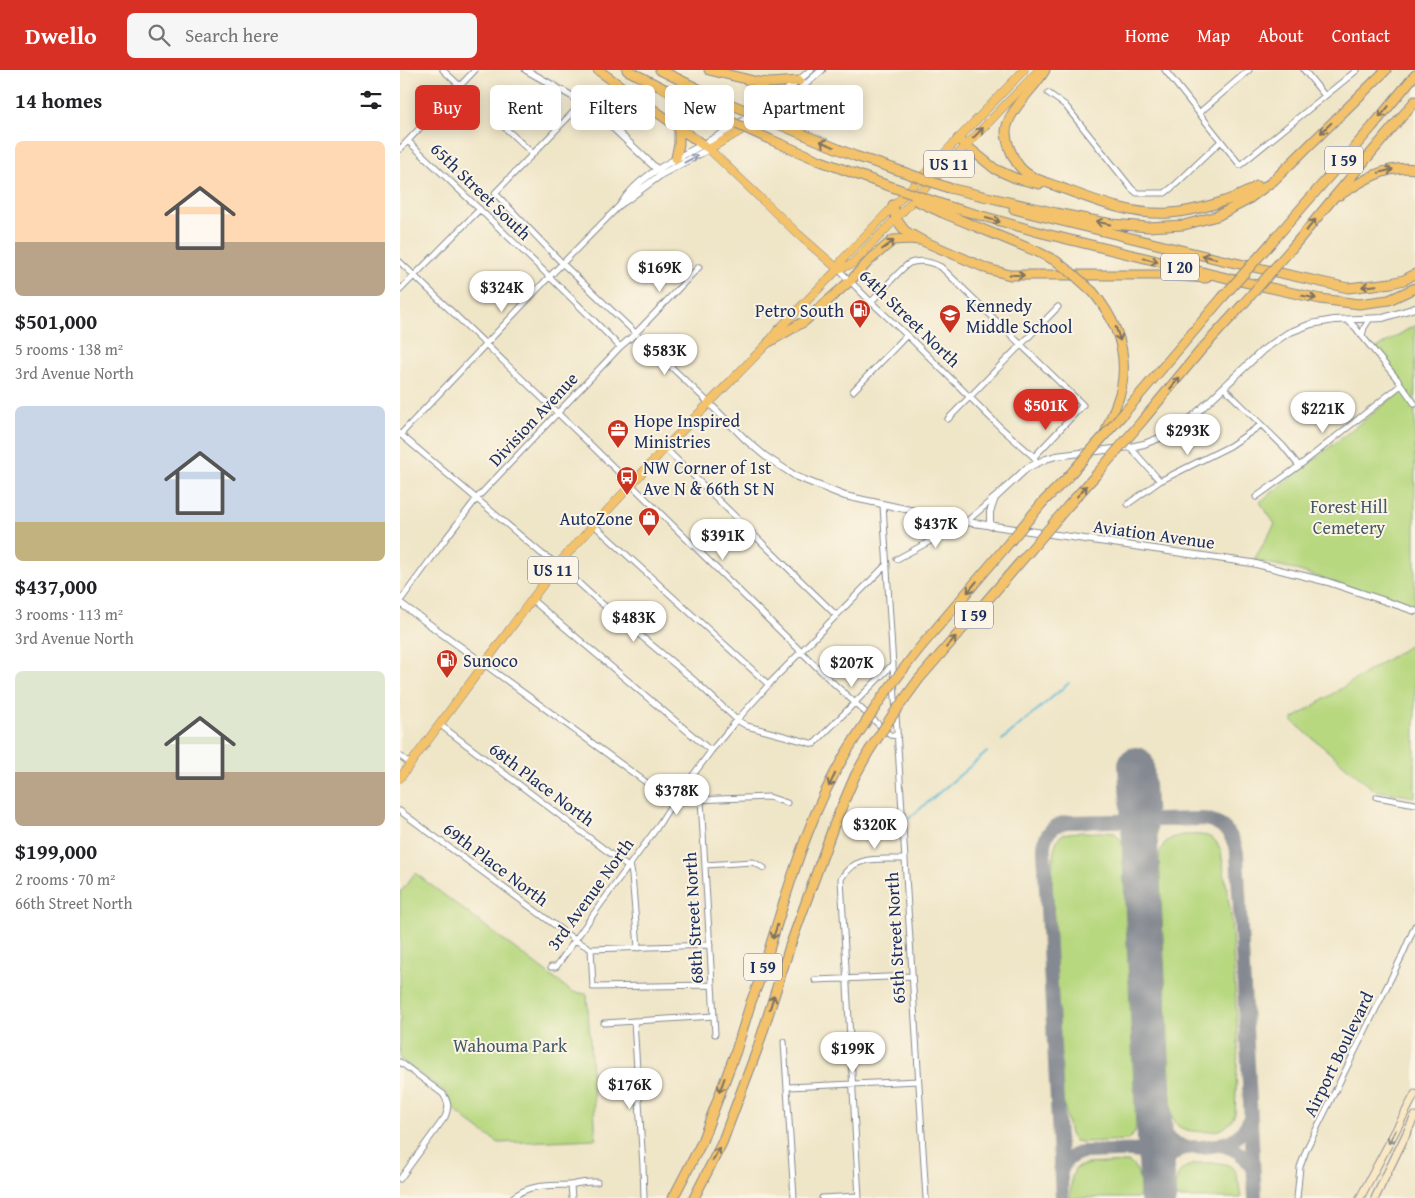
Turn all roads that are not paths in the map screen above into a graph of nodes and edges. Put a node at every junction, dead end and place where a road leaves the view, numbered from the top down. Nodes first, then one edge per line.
1 (443, 70) edge
2 (475, 70) edge
3 (526, 70) edge
4 (598, 70) edge
5 (627, 70) edge
6 (660, 70) edge
7 (709, 70) edge
8 (811, 70) edge
9 (822, 70) edge
10 (1024, 70) edge
11 (1039, 70) edge
12 (1045, 70) edge
13 (1165, 70) edge
14 (1249, 70) edge
15 (1304, 70) edge
16 (1357, 70) edge
17 (1386, 70) edge
18 (1415, 75) edge
19 (799, 81) junction
20 (758, 82) junction
21 (459, 85) edge
22 (461, 85) edge
23 (760, 85) edge
24 (795, 85) edge
25 (805, 85) edge
26 (1048, 93) dead end
27 (571, 95) edge
28 (1324, 96) junction
29 (1415, 101) edge
30 (1199, 113) junction
31 (571, 114) edge
32 (665, 118) edge
33 (744, 124) edge
34 (418, 130) edge
35 (507, 130) edge
36 (616, 130) edge
37 (679, 130) edge
38 (682, 130) edge
39 (958, 139) junction
40 (1221, 140) junction
41 (408, 141) junction
42 (966, 146) junction
43 (706, 147) junction
44 (400, 149) edge
45 (533, 154) junction
46 (676, 158) junction
47 (1290, 164) junction
48 (657, 169) junction
49 (1415, 169) edge
50 (662, 174) junction
51 (1054, 185) junction
52 (972, 194) junction
53 (1330, 202) junction
54 (621, 204) junction
55 (893, 205) junction
56 (480, 209) junction
57 (945, 210) junction
58 (896, 219) junction
59 (923, 241) junction
60 (400, 262) edge
61 (562, 264) junction
62 (699, 267) dead end
63 (838, 269) junction
64 (1415, 274) edge
65 (414, 276) junction
66 (550, 276) junction
67 (1231, 279) junction
68 (850, 281) junction
69 (1415, 288) edge
70 (400, 290) edge
71 (871, 302) junction
72 (1058, 307) dead end
73 (1415, 308) edge
74 (1347, 320) junction
75 (1370, 320) junction
76 (635, 334) junction
77 (906, 335) junction
78 (1362, 336) junction
79 (770, 342) junction
80 (485, 344) junction
81 (1020, 345) junction
82 (620, 347) junction
83 (1401, 385) junction
84 (1224, 388) junction
85 (854, 390) dead end
86 (970, 397) junction
87 (709, 403) junction
88 (1415, 404) edge
89 (557, 414) junction
90 (948, 419) dead end
91 (1261, 424) junction
92 (400, 434) edge
93 (1103, 438) junction
94 (1130, 447) junction
95 (666, 448) junction
96 (1036, 460) junction
97 (1299, 466) junction
98 (1160, 481) junction
99 (632, 485) junction
100 (1256, 497) dead end
101 (477, 498) junction
102 (995, 498) junction
103 (1128, 504) dead end
104 (884, 505) junction
105 (966, 522) junction
106 (594, 525) junction
107 (990, 526) junction
108 (897, 559) dead end
109 (558, 564) junction
110 (887, 564) junction
111 (531, 599) junction
112 (400, 602) edge
113 (1415, 611) edge
114 (836, 615) junction
115 (801, 651) junction
116 (484, 664) junction
117 (893, 664) junction
118 (768, 685) junction
119 (854, 703) junction
120 (737, 720) junction
121 (439, 724) junction
122 (898, 736) junction
123 (711, 751) junction
124 (400, 756) edge
125 (411, 764) junction
126 (400, 778) edge
127 (1376, 797) dead end
128 (701, 800) junction
129 (673, 802) junction
130 (787, 803) dead end
131 (1415, 804) edge
132 (400, 811) edge
133 (905, 859) junction
134 (629, 865) junction
135 (705, 865) junction
136 (764, 868) dead end
137 (1415, 926) edge
138 (575, 940) junction
139 (710, 945) junction
140 (638, 948) junction
141 (591, 949) junction
142 (551, 967) dead end
143 (912, 976) junction
144 (847, 979) junction
145 (815, 980) dead end
146 (712, 985) junction
147 (714, 1016) junction
148 (634, 1021) junction
149 (604, 1023) dead end
150 (715, 1034) dead end
151 (784, 1042) dead end
152 (400, 1062) edge
153 (918, 1081) junction
154 (853, 1084) junction
155 (788, 1087) junction
156 (1415, 1094) edge
157 (1415, 1116) edge
158 (400, 1179) edge
159 (597, 1182) dead end
160 (571, 1185) junction
161 (859, 1197) edge
162 (512, 1198) edge
163 (572, 1198) edge
164 (644, 1198) edge
165 (672, 1198) edge
166 (694, 1198) edge
167 (794, 1198) edge
168 (822, 1198) edge
169 (926, 1198) edge
170 (1297, 1198) edge
171 (1360, 1198) edge
172 (1375, 1198) edge

1 - 21 street
2 - 22 street
3 - 27 street
4 - 32 highway
5 - 57 highway, bridge
52 -> 6 highway, bridge
7 - 20 highway
8 - 19 street
9 - 25 street
10 - 39 main road, US 11
42 -> 11 main road, US 11
12 - 51 highway
13 - 30 street
14 - 30 street
15 - 28 street
16 - 28 street
17 -> 47 highway
18 -> 93 highway, I 59, bridge
19 - 20 highway
19 - 24 street
20 - 23 highway
26 - 40 street
28 - 40 street
29 - 53 highway, I 59
30 - 40 street
31 - 45 street
33 - 43 main road
34 - 41 street
35 - 45 street
36 - 48 street
37 - 46 highway
38 - 43 highway
39 - 42 highway
39 - 55 main road, US 11
41 - 44 street
41 - 56 street, 65th Street South
42 - 51 highway
42 - 58 main road, US 11
43 - 46 street
50 -> 43 street
43 - 63 main road, 64th Street North
45 - 61 street
46 - 48 street
47 - 51 highway
47 -> 52 highway
48 - 50 street
48 - 54 street
53 -> 49 highway
50 - 54 street
64 -> 52 highway
166 -> 53 highway, I 59, bridge
54 - 61 street
55 - 58 highway
55 - 63 main road, US 11
56 - 65 street
56 - 66 street, 65th Street South
57 -> 67 highway, I 20
57 -> 93 highway, bridge
58 - 59 highway
58 - 63 main road, US 11
59 -> 67 highway
68 -> 59 highway
60 - 65 street
61 - 66 street
61 - 76 street
62 - 76 street, Division Avenue
63 - 68 street, 64th Street North
63 - 79 main road, US 11
65 - 70 street
65 - 80 street
66 - 80 street
66 - 82 street, 65th Street South
67 -> 69 highway, I 20
68 - 71 street, 64th Street North
68 - 79 highway
71 - 77 street, 64th Street North
71 - 81 street
72 - 81 street
73 - 75 street
74 - 75 street
74 - 78 street
74 - 84 street
75 - 78 street
76 - 82 street, Division Avenue
76 - 87 street
77 - 85 street
77 - 86 street, 64th Street North
78 - 83 street
79 - 87 main road, US 11
80 - 89 street
80 - 92 street
81 - 86 street
81 - 96 street
82 - 89 street, Division Avenue
83 - 88 street
83 - 97 street
84 - 91 street
84 - 94 street
86 - 90 street
86 - 96 street, 64th Street North
87 - 95 main road, US 11
87 - 104 street
89 - 99 street
89 - 101 street, Division Avenue
91 - 97 street
91 - 98 street
92 - 101 street
93 -> 165 highway, I 59, bridge
94 - 96 street
94 - 98 street
95 - 99 main road, US 11
95 - 114 street
96 - 102 street
97 - 100 street
98 - 103 street
99 - 106 main road, US 11
99 - 115 street
101 - 109 street
101 - 112 street, Division Avenue
102 - 105 street
102 - 107 street
104 - 105 street, Aviation Avenue
104 - 110 street, 65th Street North
105 - 107 street, Aviation Avenue
105 - 108 street
106 - 109 main road, US 11
106 - 118 street
107 - 113 street, Aviation Avenue
109 - 111 main road, US 11
109 - 120 street
110 - 114 street, 3rd Avenue North
110 - 117 street, 65th Street North
111 - 116 main road, US 11
111 - 123 street
112 - 116 street
114 - 115 street, 3rd Avenue North
115 - 118 street, 3rd Avenue North
115 - 119 street
116 - 121 main road, US 11
116 - 129 street
117 - 119 street
117 - 122 street, 65th Street North
118 - 120 street, 3rd Avenue North
119 - 120 street
119 - 122 street
120 - 123 street, 3rd Avenue North
121 - 125 main road, US 11
121 - 134 street, 68th Place North
122 - 133 street, 65th Street North
123 - 129 street, 3rd Avenue North
124 - 125 street
125 - 126 main road, US 11
127 - 131 street
128 - 129 street
128 - 130 street
128 - 135 street, 68th Street North
129 - 134 street, 3rd Avenue North
132 - 138 street, 69th Place North
133 - 143 street, 65th Street North
133 - 144 street
134 - 138 street, 3rd Avenue North
134 - 140 street
135 - 136 street
135 - 139 street, 68th Street North
137 - 170 street, Airport Boulevard
138 - 141 street, 69th Place North
138 - 142 street, 3rd Avenue North
139 - 140 street
139 - 146 street, 68th Street North
140 - 141 street
141 - 146 street
143 - 144 street
143 - 153 street, 65th Street North
144 - 145 street
144 - 154 street
146 - 147 street, 68th Street North
147 - 148 street
147 - 150 street, 68th Street North
148 - 149 street
148 - 164 street
151 - 155 street
152 - 158 street
153 - 154 street
153 - 169 street, 65th Street North
154 - 155 street
154 - 161 street
155 - 167 street
156 -> 171 main road
157 - 172 main road
159 - 160 street
160 - 162 street
160 - 163 street
161 - 168 street

